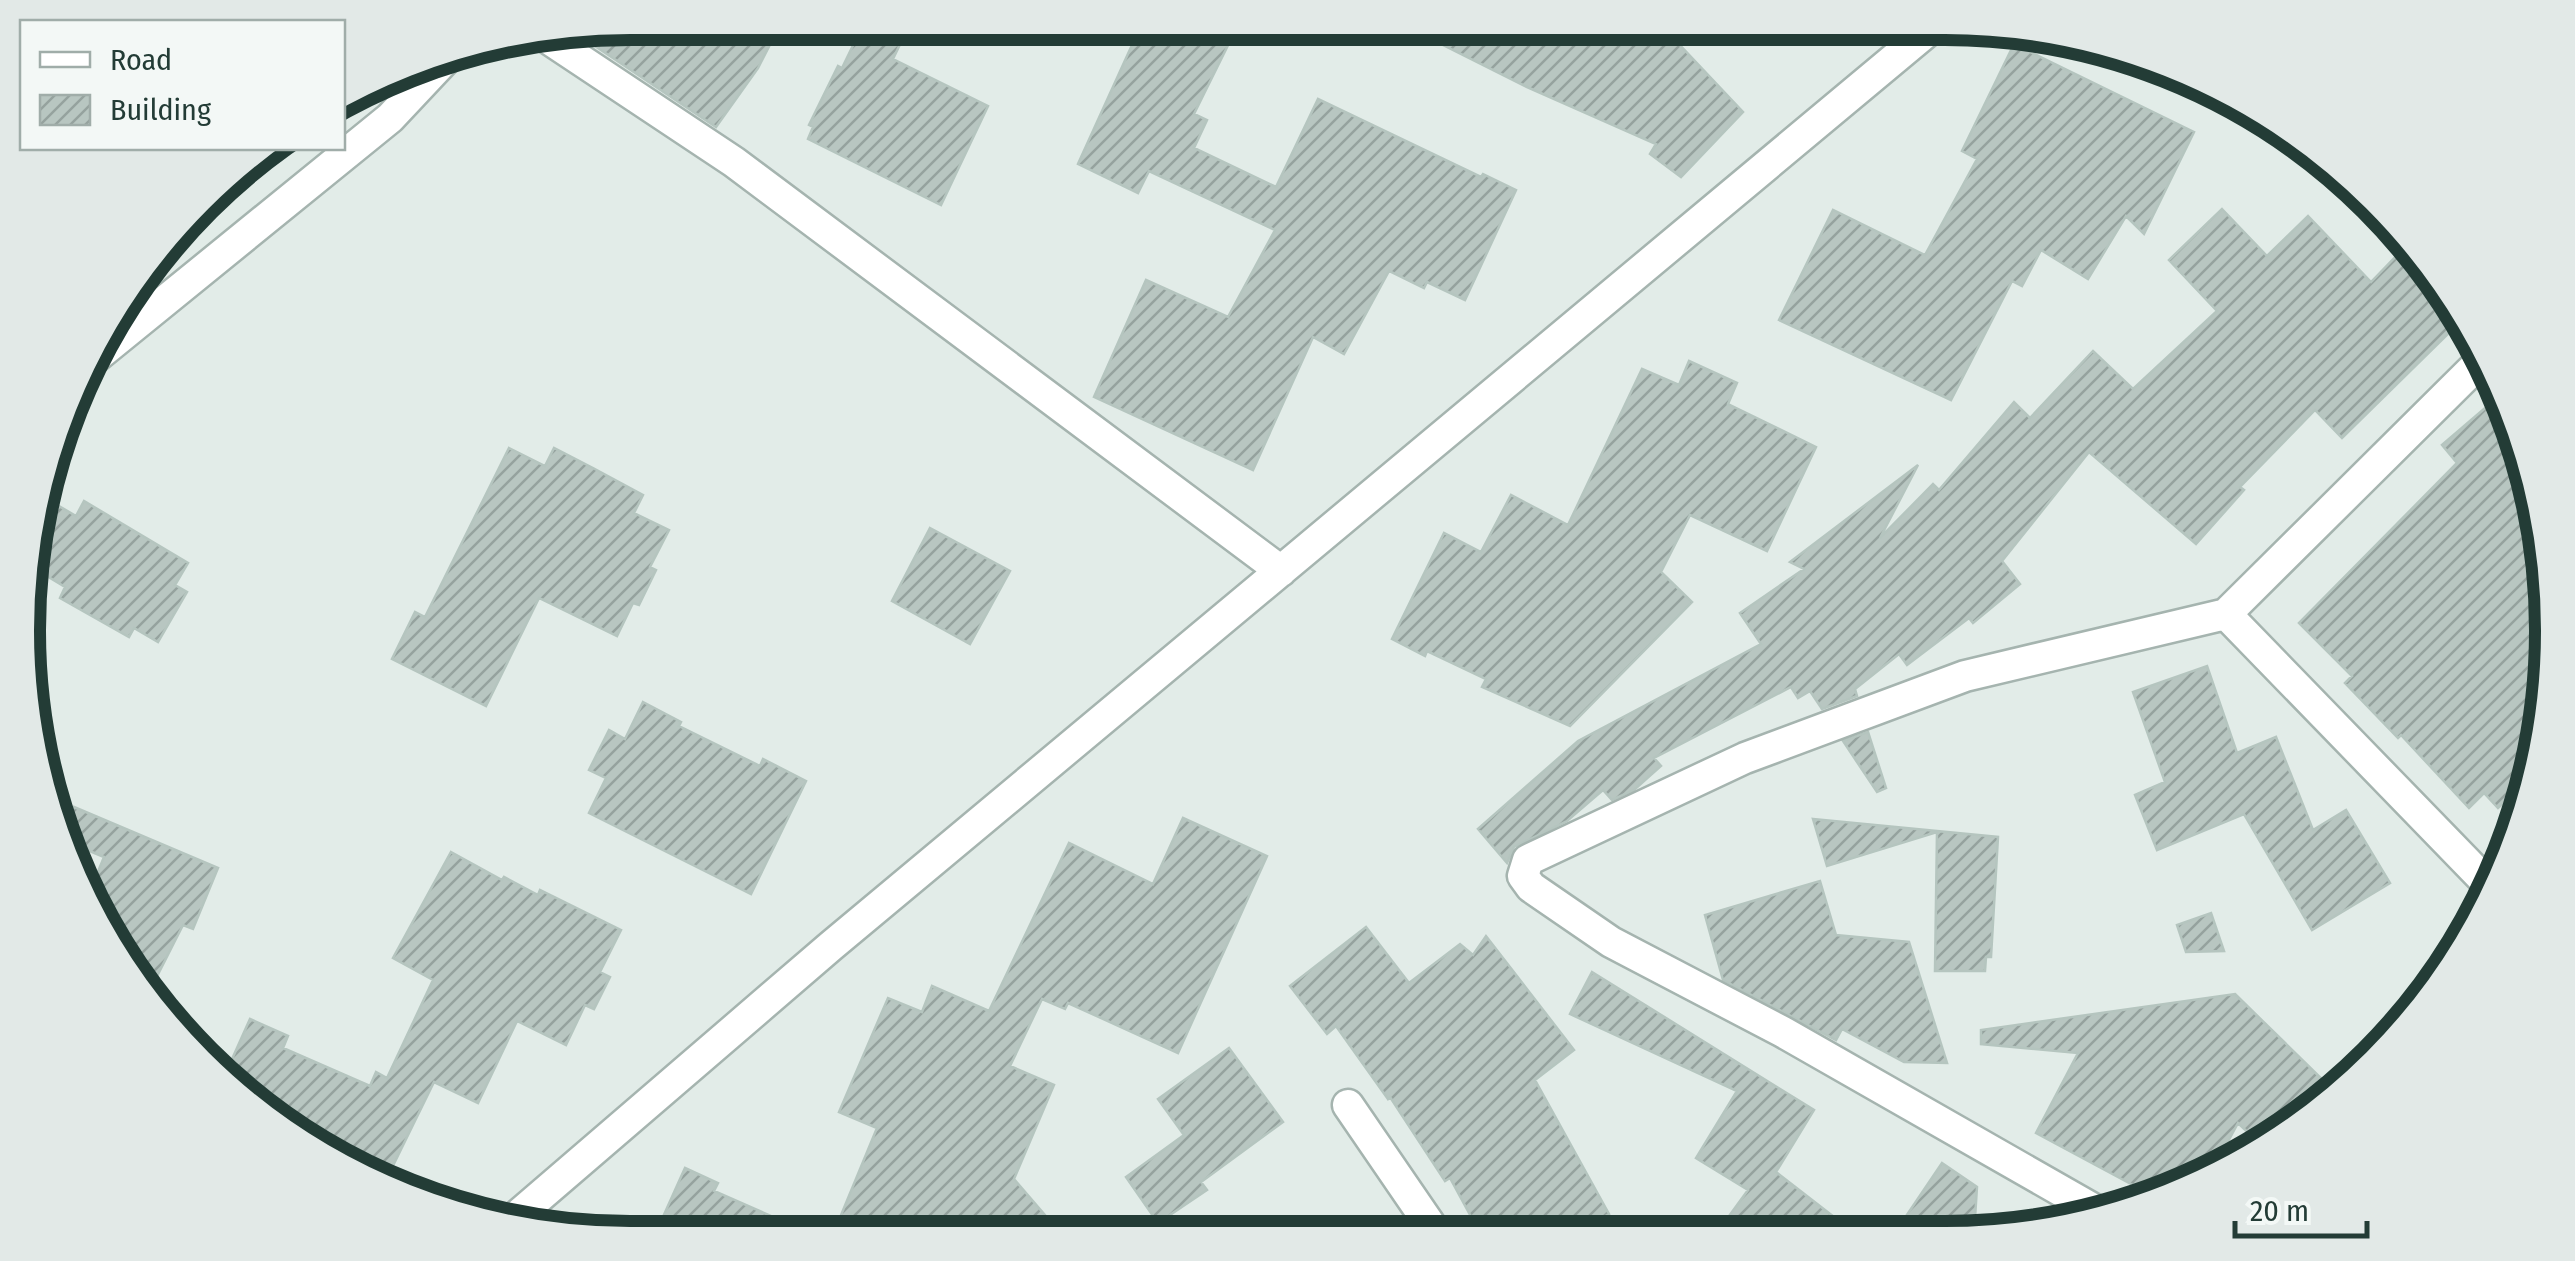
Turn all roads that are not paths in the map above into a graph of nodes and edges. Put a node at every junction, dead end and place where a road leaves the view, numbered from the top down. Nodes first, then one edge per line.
1 (1917, 40) edge
2 (559, 44) edge
3 (430, 75) edge
4 (116, 341) edge
5 (2473, 368) edge
6 (1280, 571) junction
7 (2226, 614) junction
8 (2481, 877) edge
9 (1348, 1105) dead end
10 (2084, 1204) edge
11 (523, 1211) edge
12 (1427, 1221) edge

1 - 6 street
2 - 6 street
3 - 4 street
5 - 7 street
6 - 11 street
7 - 8 street
7 - 10 street
9 - 12 street

